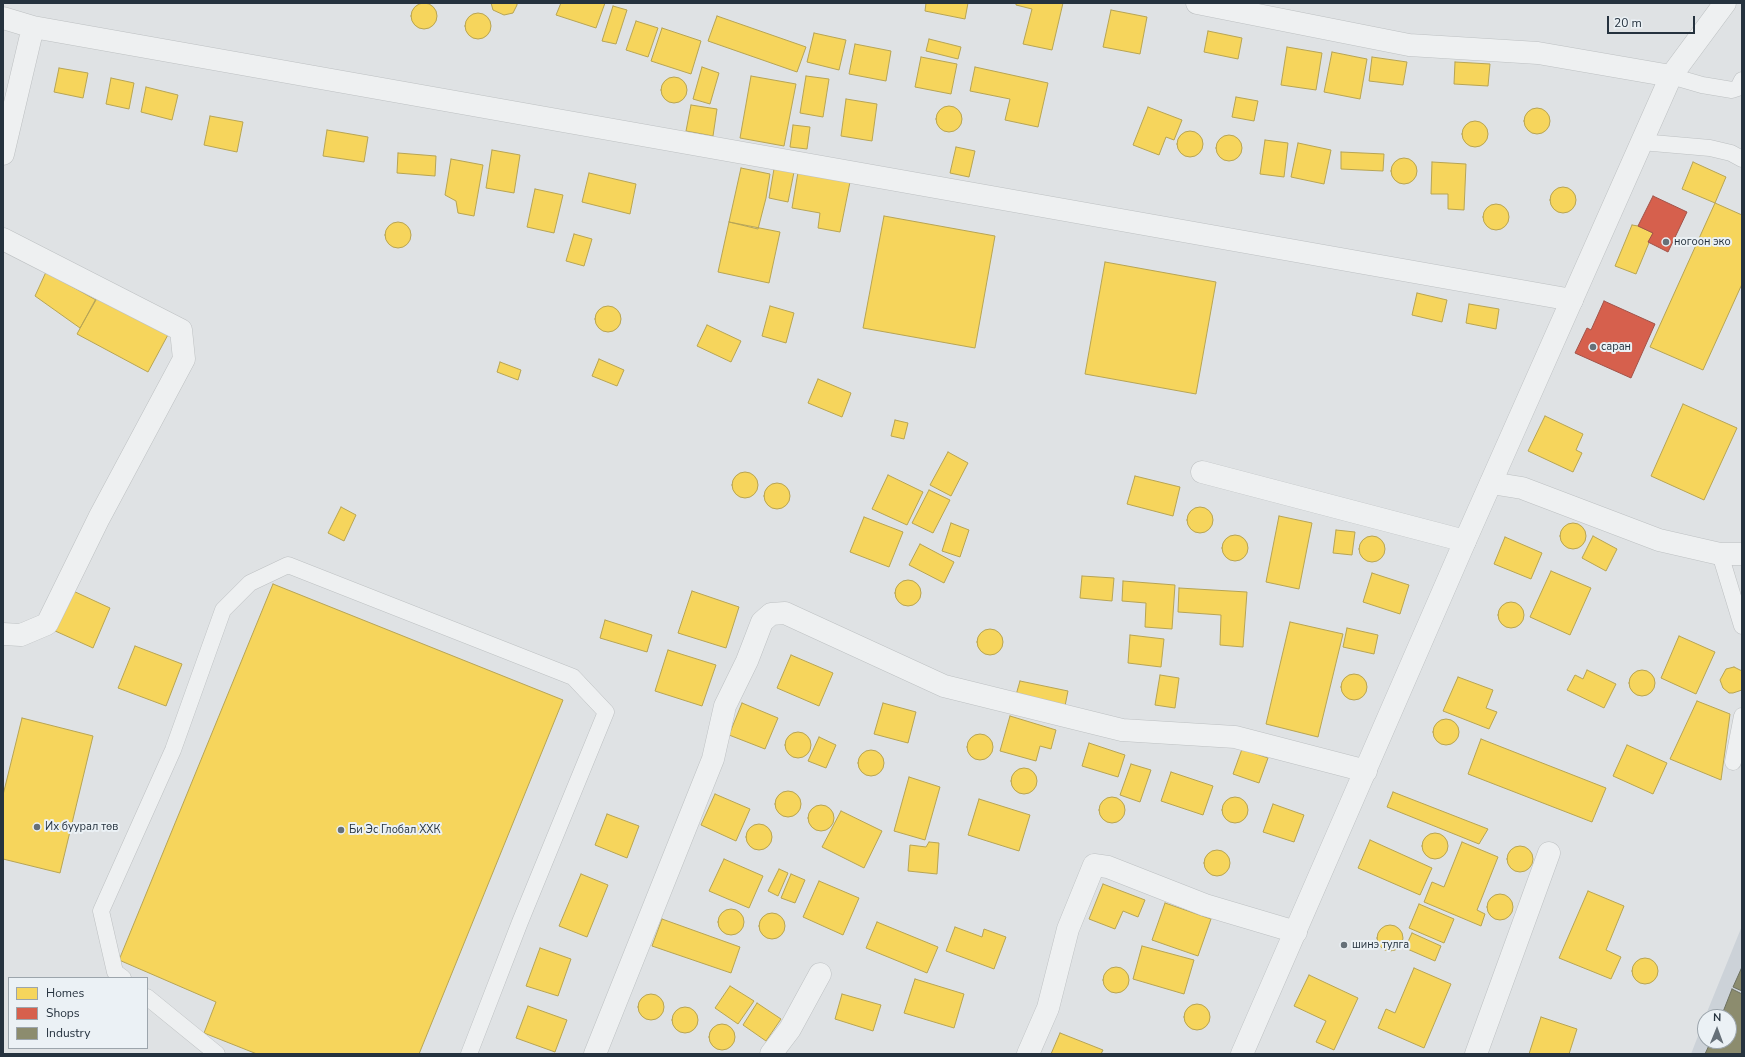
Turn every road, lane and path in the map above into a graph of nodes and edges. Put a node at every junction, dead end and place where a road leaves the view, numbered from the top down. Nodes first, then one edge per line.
1 (1197, 3) edge
2 (1725, 3) edge
3 (3, 18) edge
4 (33, 27) junction
5 (1671, 76) junction
6 (1742, 80) edge
7 (1641, 142) junction
8 (1738, 153) edge
9 (3, 154) edge
10 (3, 239) edge
11 (1572, 300) junction
12 (1202, 472) dead end
13 (1491, 483) junction
14 (1465, 541) junction
15 (1720, 554) junction
16 (1742, 554) edge
17 (1742, 626) edge
18 (3, 634) edge
19 (1742, 716) edge
20 (1733, 762) dead end
21 (1366, 771) junction
22 (1549, 853) dead end
23 (1296, 932) junction
24 (820, 974) dead end
25 (122, 977) edge
26 (148, 998) edge
27 (217, 1054) edge
28 (469, 1054) edge
29 (595, 1054) edge
30 (771, 1054) edge
31 (1028, 1054) edge
32 (1242, 1054) edge
33 (1476, 1054) edge

1 - 5 street
2 - 5 street
3 - 4 street
4 - 9 street
4 - 11 street
5 - 6 lane
5 - 7 street
7 - 8 lane
7 - 11 street
10 - 18 street
11 - 13 street
12 - 14 street
13 - 14 street
13 - 15 street
14 - 21 street
15 - 16 street
15 - 17 lane
19 - 20 lane
21 - 23 street
21 - 29 street
22 - 33 street
23 - 31 street
23 - 32 street
24 - 30 street
25 - 28 lane
26 - 27 lane

